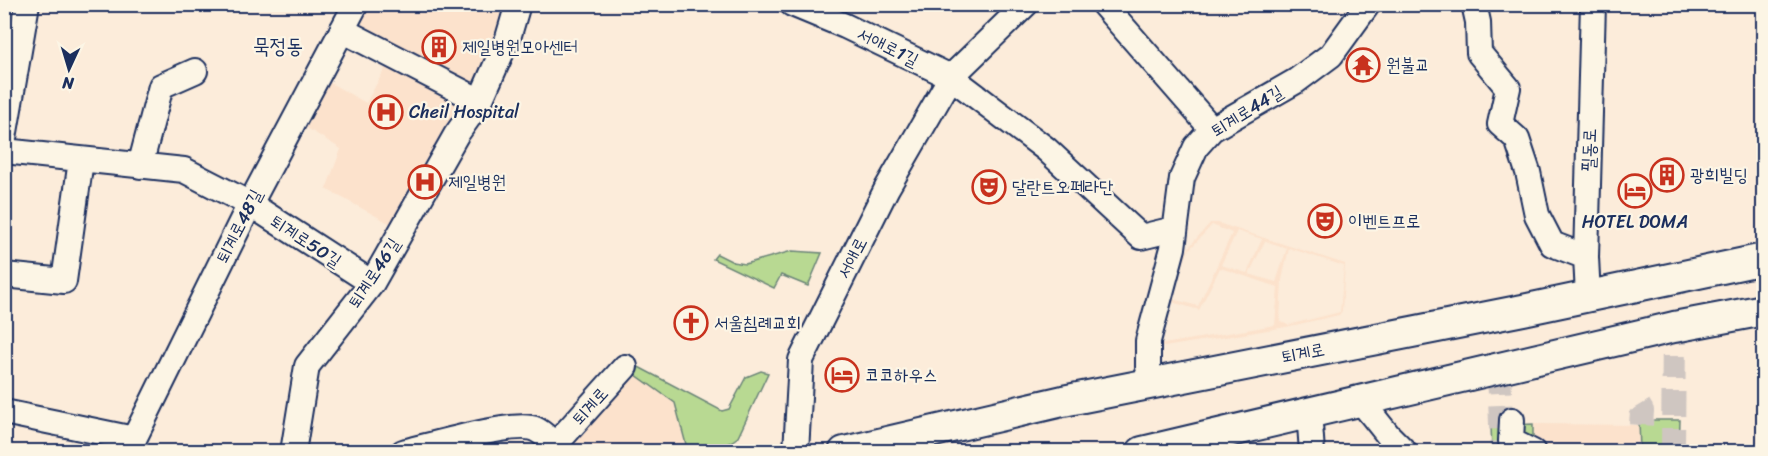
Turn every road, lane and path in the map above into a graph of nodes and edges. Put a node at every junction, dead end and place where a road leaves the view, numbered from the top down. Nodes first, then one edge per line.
1 (356, 4) edge
2 (518, 4) edge
3 (792, 4) edge
4 (1026, 4) edge
5 (1103, 4) edge
6 (1368, 4) edge
7 (1474, 4) edge
8 (1593, 4) edge
9 (24, 5) edge
10 (342, 30) junction
11 (195, 71) dead end
12 (951, 77) junction
13 (480, 101) junction
14 (1212, 129) junction
15 (4, 138) edge
16 (4, 151) edge
17 (81, 160) junction
18 (140, 166) junction
19 (250, 204) junction
20 (1174, 229) junction
21 (1586, 257) junction
22 (1764, 259) edge
23 (4, 275) edge
24 (372, 283) junction
25 (1588, 296) junction
26 (1764, 310) edge
27 (625, 368) dead end
28 (1153, 383) junction
29 (1360, 400) junction
30 (1309, 411) junction
31 (4, 412) edge
32 (1512, 420) dead end
33 (133, 445) edge
34 (557, 448) edge
35 (1151, 450) edge
36 (293, 452) edge
37 (403, 452) edge
38 (796, 452) edge
39 (844, 452) edge
40 (1312, 452) edge
41 (1405, 452) edge
42 (1533, 452) edge

1 - 10 street, 퇴계로48길
2 - 13 street, 퇴계로46길
3 - 12 street, 서애로1길
4 - 12 street, 서애로
5 - 14 street
6 - 14 street, 퇴계로44길
7 - 21 street
8 - 21 street, 필동로
9 - 15 street
10 - 13 street
10 - 19 street, 퇴계로48길
11 - 18 street
12 - 20 street
12 - 38 street, 서애로
13 - 24 street, 퇴계로46길
14 - 20 street, 퇴계로44길
16 - 17 street, 퇴계로50길
17 - 18 street, 퇴계로50길
17 - 23 street
18 - 19 street, 퇴계로50길
19 - 24 street, 퇴계로50길
19 - 33 street, 퇴계로48길
20 - 28 street, 퇴계로44길
21 - 25 street, 필동로
22 - 25 main road, 퇴계로
24 - 36 street, 퇴계로46길
25 - 28 main road, 퇴계로
26 - 29 main road
27 - 34 street, 퇴계로
28 - 39 main road, 퇴계로
29 - 30 main road
29 - 41 street
30 - 35 main road
30 - 40 street
31 - 33 street
32 - 42 street
34 - 37 street, 퇴계로

